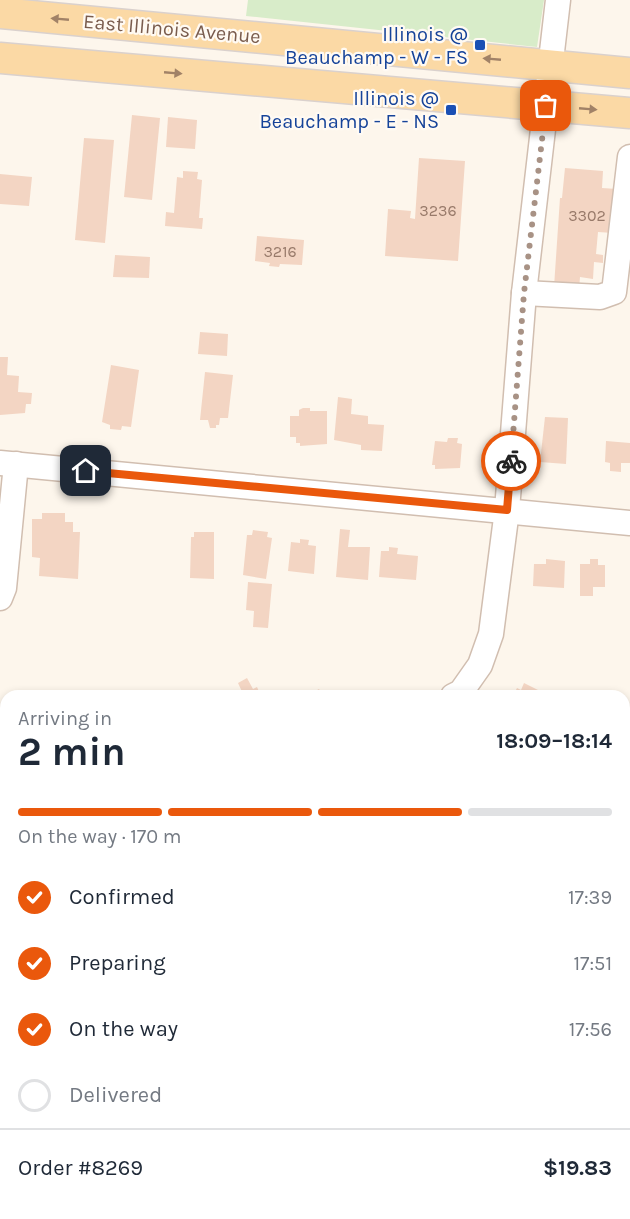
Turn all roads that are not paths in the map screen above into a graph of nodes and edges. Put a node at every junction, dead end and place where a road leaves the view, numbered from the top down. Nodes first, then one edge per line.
1 (558, 0) edge
2 (0, 13) edge
3 (0, 58) edge
4 (550, 64) junction
5 (630, 73) edge
6 (546, 106) junction
7 (630, 113) edge
8 (630, 157) edge
9 (524, 293) junction
10 (8, 463) edge
11 (507, 510) junction
12 (630, 523) edge
13 (0, 598) edge
14 (462, 690) edge

1 - 4 street
4 -> 2 main road, East Illinois Avenue
3 -> 6 main road
4 - 5 main road, East Illinois Avenue
4 - 6 street
6 -> 7 main road
6 - 9 street
8 - 9 street
9 - 11 street
10 - 11 street
10 - 13 street
11 - 12 street
11 - 14 street

